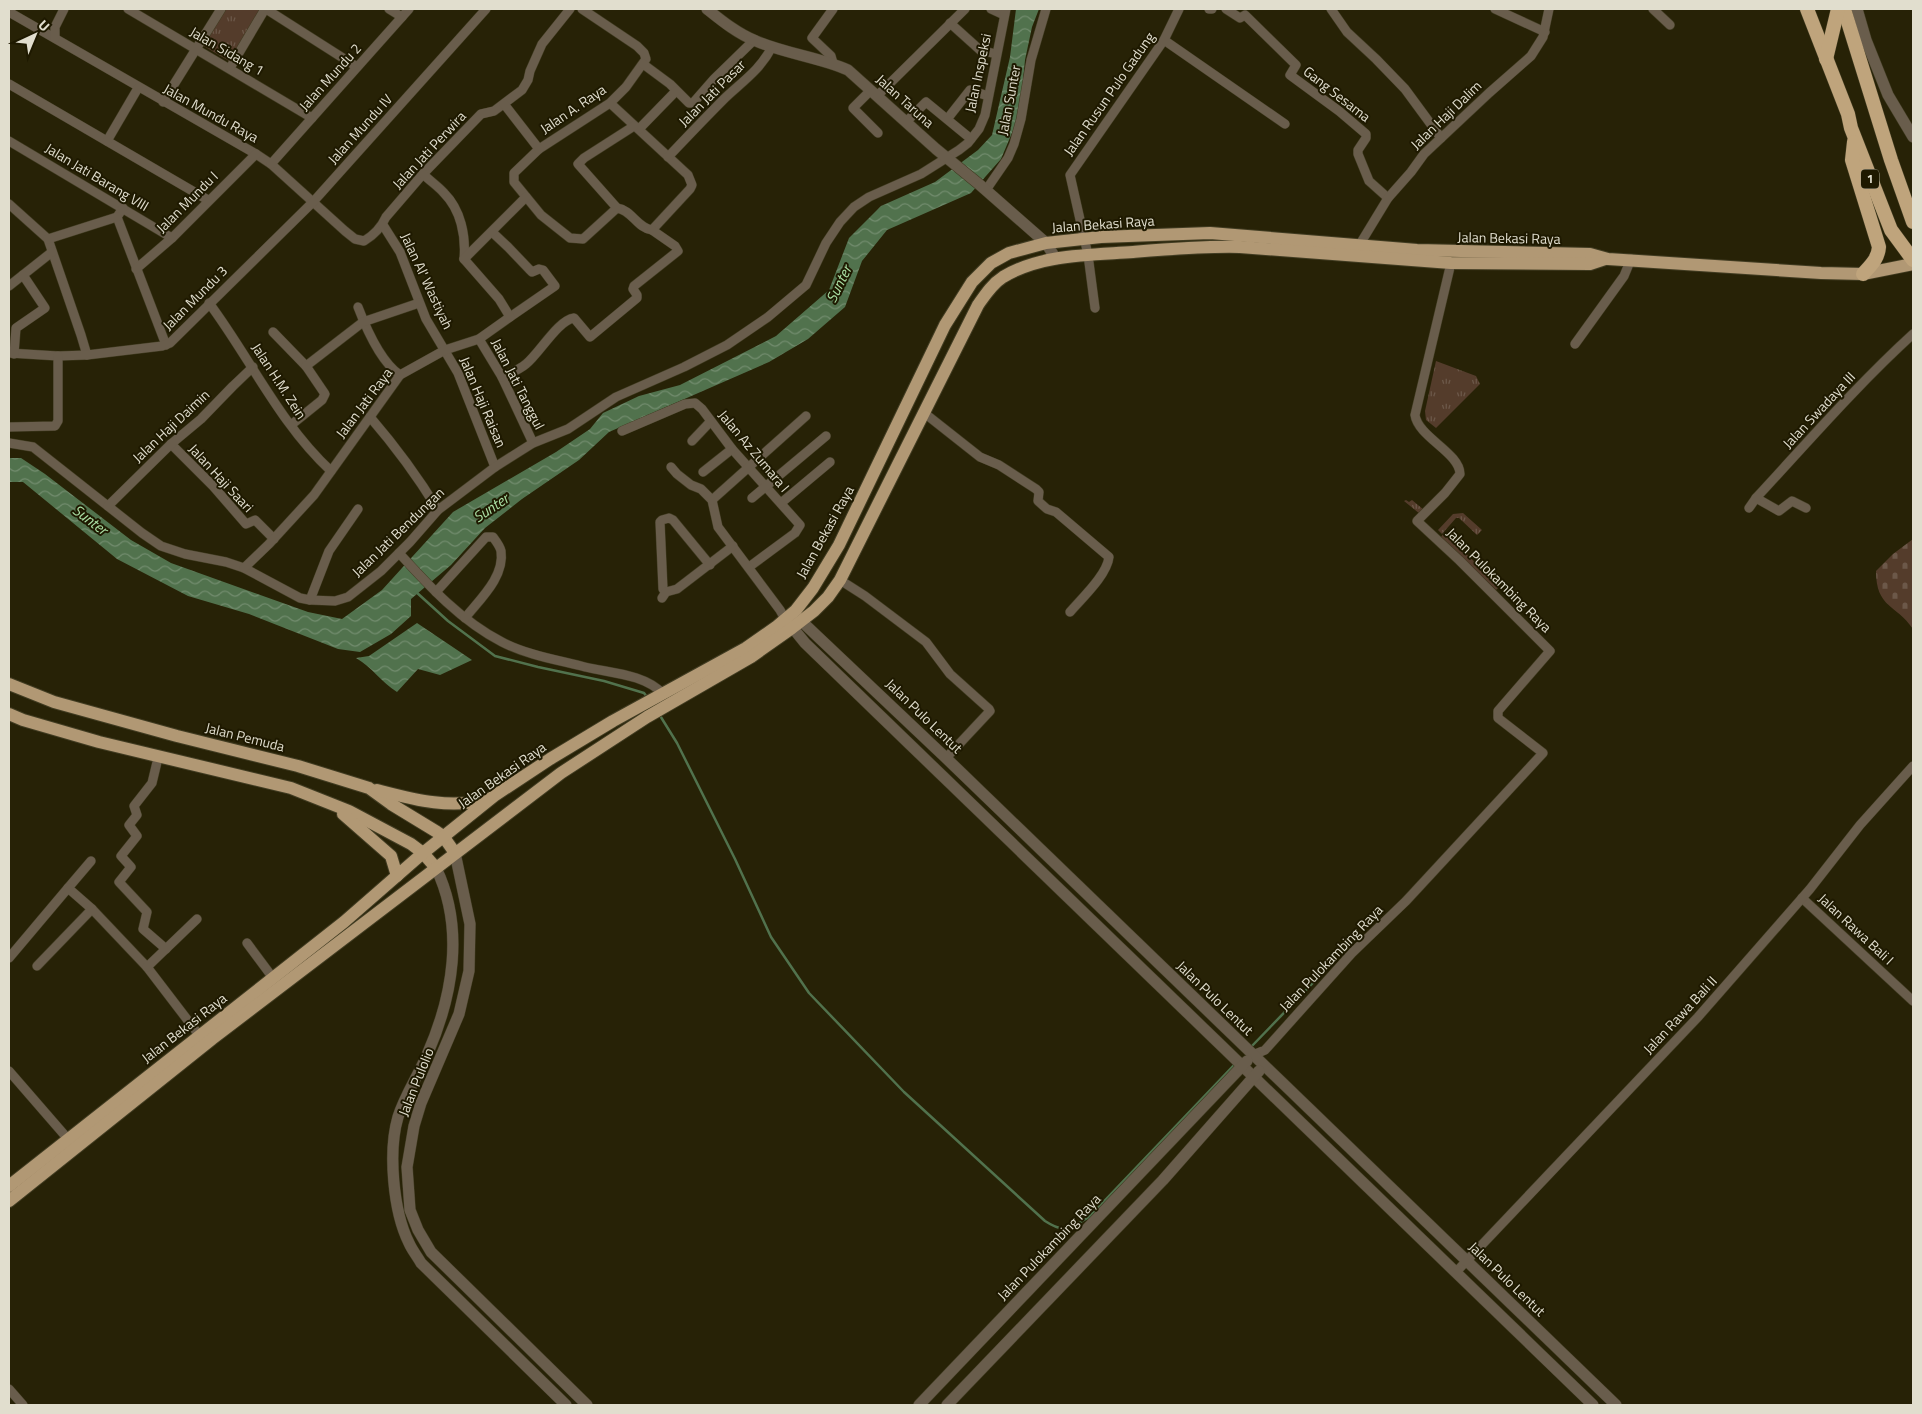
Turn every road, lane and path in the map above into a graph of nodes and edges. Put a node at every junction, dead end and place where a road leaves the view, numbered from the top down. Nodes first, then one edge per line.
1 (128, 9) edge
2 (221, 9) edge
3 (266, 9) edge
4 (389, 9) edge
5 (409, 9) edge
6 (486, 9) edge
7 (570, 9) edge
8 (582, 9) edge
9 (707, 9) edge
10 (833, 9) edge
11 (965, 9) edge
12 (991, 9) edge
13 (1046, 9) edge
14 (1179, 9) edge
15 (1226, 9) edge
16 (1331, 9) edge
17 (1495, 9) edge
18 (1549, 9) edge
19 (1653, 9) edge
20 (1807, 9) edge
21 (1844, 9) edge
22 (1857, 9) edge
23 (9, 12) edge
24 (1005, 12) edge
25 (62, 13) edge
26 (1837, 15) edge
27 (402, 17) junction
28 (950, 23) junction
29 (1670, 24) dead end
30 (1813, 25) junction
31 (42, 30) junction
32 (1545, 32) junction
33 (55, 38) junction
34 (753, 40) junction
35 (1164, 40) junction
36 (772, 47) junction
37 (197, 50) junction
38 (996, 54) junction
39 (1826, 59) junction
40 (833, 63) junction
41 (643, 64) junction
42 (357, 67) junction
43 (230, 68) junction
44 (9, 84) edge
45 (138, 88) junction
46 (676, 91) junction
47 (874, 93) junction
48 (988, 96) junction
49 (163, 102) junction
50 (610, 103) junction
51 (504, 104) junction
52 (312, 118) junction
53 (948, 118) junction
54 (906, 122) junction
55 (1285, 124) dead end
56 (636, 127) junction
57 (1851, 128) junction
58 (878, 133) dead end
59 (1913, 137) edge
60 (1441, 138) junction
61 (971, 139) junction
62 (9, 141) edge
63 (107, 141) junction
64 (539, 149) junction
65 (256, 154) junction
66 (668, 157) junction
67 (949, 160) junction
68 (271, 164) junction
69 (424, 174) junction
70 (983, 188) junction
71 (526, 197) junction
72 (1388, 198) junction
73 (208, 200) junction
74 (313, 202) junction
75 (9, 204) edge
76 (123, 208) junction
77 (617, 208) junction
78 (117, 217) junction
79 (1913, 222) edge
80 (383, 225) junction
81 (652, 230) junction
82 (492, 232) junction
83 (172, 238) junction
84 (48, 239) junction
85 (1085, 239) junction
86 (1046, 242) junction
87 (1360, 244) junction
88 (52, 252) junction
89 (1088, 255) junction
90 (464, 259) junction
91 (1056, 259) junction
92 (1525, 259) junction
93 (1631, 259) junction
94 (1913, 262) edge
95 (1451, 263) junction
96 (136, 269) junction
97 (1863, 274) junction
98 (23, 275) junction
99 (9, 286) edge
100 (209, 303) junction
101 (419, 303) junction
102 (358, 307) dead end
103 (1095, 308) dead end
104 (510, 317) junction
105 (363, 322) junction
106 (273, 332) dead end
107 (1913, 334) edge
108 (479, 339) junction
109 (1575, 344) dead end
110 (166, 345) junction
111 (445, 350) junction
112 (11, 354) edge
113 (87, 355) junction
114 (58, 356) junction
115 (306, 366) junction
116 (254, 367) junction
117 (400, 375) junction
118 (502, 377) junction
119 (923, 412) junction
120 (370, 416) junction
121 (806, 416) dead end
122 (710, 422) junction
123 (291, 425) junction
124 (9, 427) edge
125 (622, 431) dead end
126 (826, 436) dead end
127 (692, 441) dead end
128 (9, 443) edge
129 (533, 443) junction
130 (171, 444) junction
131 (732, 448) junction
132 (830, 462) dead end
133 (495, 466) junction
134 (671, 467) dead end
135 (749, 467) junction
136 (331, 471) junction
137 (703, 472) dead end
138 (765, 486) junction
139 (752, 498) dead end
140 (1756, 498) junction
141 (712, 500) junction
142 (781, 503) junction
143 (108, 506) junction
144 (1749, 508) dead end
145 (1806, 508) dead end
146 (358, 509) dead end
147 (438, 510) junction
148 (274, 538) junction
149 (733, 546) junction
150 (401, 555) junction
151 (710, 565) junction
152 (749, 567) junction
153 (244, 568) junction
154 (840, 580) junction
155 (434, 590) junction
156 (310, 600) junction
157 (1070, 612) dead end
158 (464, 618) junction
159 (791, 618) junction
160 (9, 684) edge
161 (663, 698) junction
162 (643, 712) junction
163 (9, 714) edge
164 (158, 758) junction
165 (946, 758) junction
166 (1913, 766) edge
167 (369, 788) junction
168 (494, 796) junction
169 (330, 803) junction
170 (443, 836) junction
171 (423, 853) junction
172 (455, 853) junction
173 (91, 861) dead end
174 (436, 868) junction
175 (397, 876) junction
176 (68, 888) junction
177 (1802, 898) junction
178 (92, 909) junction
179 (197, 919) dead end
180 (470, 924) junction
181 (453, 928) junction
182 (247, 943) dead end
183 (166, 949) junction
184 (314, 954) junction
185 (9, 958) edge
186 (37, 966) dead end
187 (147, 967) junction
188 (272, 978) junction
189 (1913, 1001) edge
190 (199, 1036) junction
191 (1266, 1050) junction
192 (1249, 1051) junction
193 (427, 1055) junction
194 (441, 1060) junction
195 (1239, 1062) junction
196 (1264, 1066) junction
197 (9, 1070) edge
198 (1254, 1076) junction
199 (68, 1139) junction
200 (9, 1186) edge
201 (9, 1201) edge
202 (1466, 1261) junction
203 (1456, 1272) junction
204 (472, 1294) junction
205 (462, 1305) junction
206 (503, 1324) junction
207 (493, 1334) junction
208 (9, 1389) edge
209 (23, 1405) edge
210 (566, 1405) edge
211 (587, 1405) edge
212 (919, 1405) edge
213 (947, 1405) edge
214 (1593, 1405) edge
215 (1616, 1405) edge

1 - 37 street, Jalan Sidang 1
2 - 37 street
3 - 42 street
3 - 43 street
4 - 27 street
5 - 27 street, Jalan Mundu 2
6 - 74 street, Jalan Mundu IV
7 - 51 street, Jalan Jati Perwira
8 - 41 street
9 - 34 street, Jalan Taruna
10 - 40 street
11 - 28 street
12 - 24 street
13 - 70 street, Jalan Sunter
14 - 35 street, Jalan Rusun Pulo Gadung
15 - 72 street, Gang Sesama
16 - 60 street
17 - 32 street
18 - 32 street, Jalan Haji Dalim
19 - 29 street
20 - 30 highway, 1
21 - 79 highway, 1
22 - 59 street
23 - 31 street, Jalan Mundu Raya
24 - 38 street, Jalan Inspeksi
25 - 31 street
25 - 33 street
26 - 30 highway
26 - 39 highway
27 - 42 street, Jalan Mundu 2
28 - 38 street
28 - 47 street
30 - 39 highway, 1
31 - 33 street, Jalan Mundu Raya
32 - 60 street, Jalan Haji Dalim
33 - 45 street, Jalan Mundu Raya
34 - 36 street, Jalan Taruna
34 - 46 street
35 - 55 street
35 - 85 street, Jalan Rusun Pulo Gadung
36 - 40 street, Jalan Taruna
36 - 66 street, Jalan Jati Pasar
37 - 43 street, Jalan Sidang 1
37 - 49 street
38 - 48 street, Jalan Inspeksi
39 - 57 highway, 1
40 - 47 street, Jalan Taruna
41 - 46 street
41 - 50 street, Jalan A. Raya
42 - 52 street, Jalan Mundu 2
43 - 52 street, Jalan Sidang 1
44 - 63 street
45 - 49 street, Jalan Mundu Raya
45 - 63 street
46 - 56 street
47 - 54 street, Jalan Taruna
47 - 58 street
48 - 53 street
48 - 61 street, Jalan Inspeksi
49 - 65 street, Jalan Mundu Raya
50 - 56 street
50 - 64 street, Jalan A. Raya
51 - 64 street
51 - 69 street, Jalan Jati Perwira
52 - 68 street, Jalan Mundu 2
53 - 54 street
53 - 61 street
54 - 67 street, Jalan Taruna
56 - 66 street
56 - 77 street
57 - 94 highway, 1
57 - 97 highway
60 - 72 street, Jalan Haji Dalim
61 - 67 street, Jalan Inspeksi
62 - 76 street, Jalan Jati Barang VIII
63 - 73 street
64 - 71 street, Jalan A. Raya
65 - 68 street, Jalan Mundu Raya
65 - 73 street, Jalan Mundu I
66 - 81 street
67 - 70 street, Jalan Taruna
67 - 129 street, Jalan Jati Bendungan
68 - 74 street, Jalan Mundu Raya
69 - 80 street, Jalan Jati Perwira
69 - 90 street
70 - 86 street, Jalan Taruna
71 - 77 street
71 - 82 street
72 - 87 street, Jalan Haji Dalim
73 - 83 street, Jalan Mundu I
74 - 80 street, Jalan Mundu Raya
74 - 100 street, Jalan Mundu 3
75 - 84 street
76 - 78 street
76 - 83 street, Jalan Jati Barang VIII
77 - 81 street
78 - 84 street
78 - 96 street
80 - 101 street, Jalan Al' Wastiyah
81 - 118 street
82 - 90 street
82 - 104 street, Jalan Jati Raya
83 - 96 street, Jalan Mundu I
84 - 88 street
85 - 86 main road, Jalan Bekasi Raya
85 - 87 main road, Jalan Bekasi Raya
85 - 89 street, Jalan Rusun Pulo Gadung
86 - 91 street, Jalan Taruna
86 - 159 main road, Jalan Bekasi Raya
87 - 92 main road, Jalan Bekasi Raya
88 - 98 street
88 - 113 street
89 - 91 main road, Jalan Bekasi Raya
89 - 95 main road, Jalan Bekasi Raya
89 - 103 street, Jalan Rusun Pulo Gadung
90 - 104 street
91 - 119 main road, Jalan Bekasi Raya
92 - 93 main road, Jalan Bekasi Raya
92 - 95 main road, Jalan Bekasi Raya
93 - 97 main road, Jalan Bekasi Raya
93 - 109 street
94 - 97 main road, Jalan Bekasi Raya
95 - 191 street, Jalan Pulokambing Raya
96 - 110 street
98 - 99 street
98 - 112 street
100 - 110 street, Jalan Mundu 3
100 - 116 street, Jalan H.M. Zein
101 - 105 street
101 - 111 street, Jalan Al' Wastiyah
102 - 105 street
104 - 108 street, Jalan Jati Raya
105 - 115 street
105 - 117 street
106 - 115 street
107 - 140 street, Jalan Swadaya III
108 - 111 street, Jalan Jati Raya
108 - 118 street, Jalan Jati Tanggul
110 - 113 street, Jalan Mundu 3
111 - 117 street, Jalan Jati Raya
111 - 133 street, Jalan Haji Raisan
112 - 114 street, Jalan Mundu 3
113 - 114 street, Jalan Mundu 3
114 - 124 street
115 - 123 street
116 - 123 street, Jalan H.M. Zein
116 - 130 street, Jalan Haji Daimin
117 - 120 street, Jalan Jati Raya
118 - 129 street, Jalan Jati Tanggul
119 - 154 main road, Jalan Bekasi Raya
119 - 157 street
120 - 136 street, Jalan Jati Raya
120 - 147 street
121 - 135 street
122 - 125 street, Jalan Az Zumara I
122 - 127 street
122 - 131 street, Jalan Az Zumara I
123 - 136 street, Jalan H.M. Zein
126 - 138 street
128 - 143 street, Jalan Jati Bendungan
129 - 133 street, Jalan Jati Bendungan
130 - 143 street, Jalan Haji Daimin
130 - 148 street, Jalan Haji Saari
131 - 135 street, Jalan Az Zumara I
131 - 137 street
132 - 142 street
133 - 147 street, Jalan Jati Bendungan
134 - 141 street
135 - 138 street, Jalan Az Zumara I
135 - 141 street
136 - 148 street, Jalan Jati Raya
138 - 139 street
138 - 142 street, Jalan Az Zumara I
140 - 144 street, Jalan Swadaya III
140 - 145 street
141 - 149 street
142 - 152 street, Jalan Az Zumara I
143 - 153 street, Jalan Jati Bendungan
146 - 156 street
147 - 150 street, Jalan Jati Bendungan
148 - 153 street, Jalan Jati Raya
149 - 151 street
149 - 152 street
150 - 155 street
150 - 156 street, Jalan Jati Bendungan
151 - 151 street
152 - 159 street
153 - 156 street, Jalan Jati Bendungan
154 - 159 main road, Jalan Bekasi Raya
154 - 165 street
155 - 158 street
155 - 158 street
158 - 161 street
159 - 161 main road, Jalan Bekasi Raya
159 - 165 street, Jalan Pulo Lentut
159 - 195 street, Jalan Pulo Lentut
160 - 167 main road, Jalan Pemuda
161 - 162 main road, Jalan Bekasi Raya
162 - 168 main road, Jalan Bekasi Raya
162 - 172 main road, Jalan Bekasi Raya
163 - 164 main road
164 - 169 main road
164 - 183 street
165 - 192 street, Jalan Pulo Lentut
166 - 177 street, Jalan Rawa Bali II
167 - 168 main road
167 - 170 main road, Jalan Pemuda
168 - 170 main road, Jalan Bekasi Raya
169 - 171 main road
169 - 175 main road
170 - 171 main road, Jalan Bekasi Raya
170 - 172 main road, Jalan Pemuda
171 - 174 main road
171 - 175 main road, Jalan Bekasi Raya
172 - 174 main road, Jalan Bekasi Raya
172 - 180 street, Jalan Pulolio
173 - 176 street
174 - 181 street, Jalan Pulolio
174 - 184 main road, Jalan Bekasi Raya
175 - 184 main road, Jalan Bekasi Raya
176 - 178 street
176 - 185 street
177 - 189 street, Jalan Rawa Bali I
177 - 202 street, Jalan Rawa Bali II
178 - 186 street
178 - 187 street
179 - 183 street
180 - 181 street
180 - 194 street, Jalan Pulolio
181 - 193 street, Jalan Pulolio
182 - 188 street
183 - 187 street
184 - 188 main road, Jalan Bekasi Raya
184 - 201 main road, Jalan Bekasi Raya
187 - 190 street
188 - 190 main road, Jalan Bekasi Raya
190 - 199 main road, Jalan Bekasi Raya
191 - 192 street, Jalan Pulokambing Raya
191 - 196 street
192 - 195 street, Jalan Pulokambing Raya
192 - 196 street, Jalan Pulo Lentut
193 - 194 street
193 - 205 street, Jalan Pulolio
194 - 204 street, Jalan Pulolio
195 - 198 street, Jalan Pulo Lentut
195 - 212 street, Jalan Pulokambing Raya
196 - 198 street
196 - 202 street, Jalan Pulo Lentut
197 - 199 street
198 - 203 street, Jalan Pulo Lentut
198 - 213 street
199 - 200 main road, Jalan Bekasi Raya
202 - 203 street, Jalan Rawa Bali II
202 - 215 street, Jalan Pulo Lentut
203 - 214 street, Jalan Pulo Lentut
204 - 205 street
204 - 206 street, Jalan Pulolio
205 - 207 street, Jalan Pulolio
206 - 207 street
206 - 211 street, Jalan Pulolio
207 - 210 street, Jalan Pulolio
208 - 209 street

